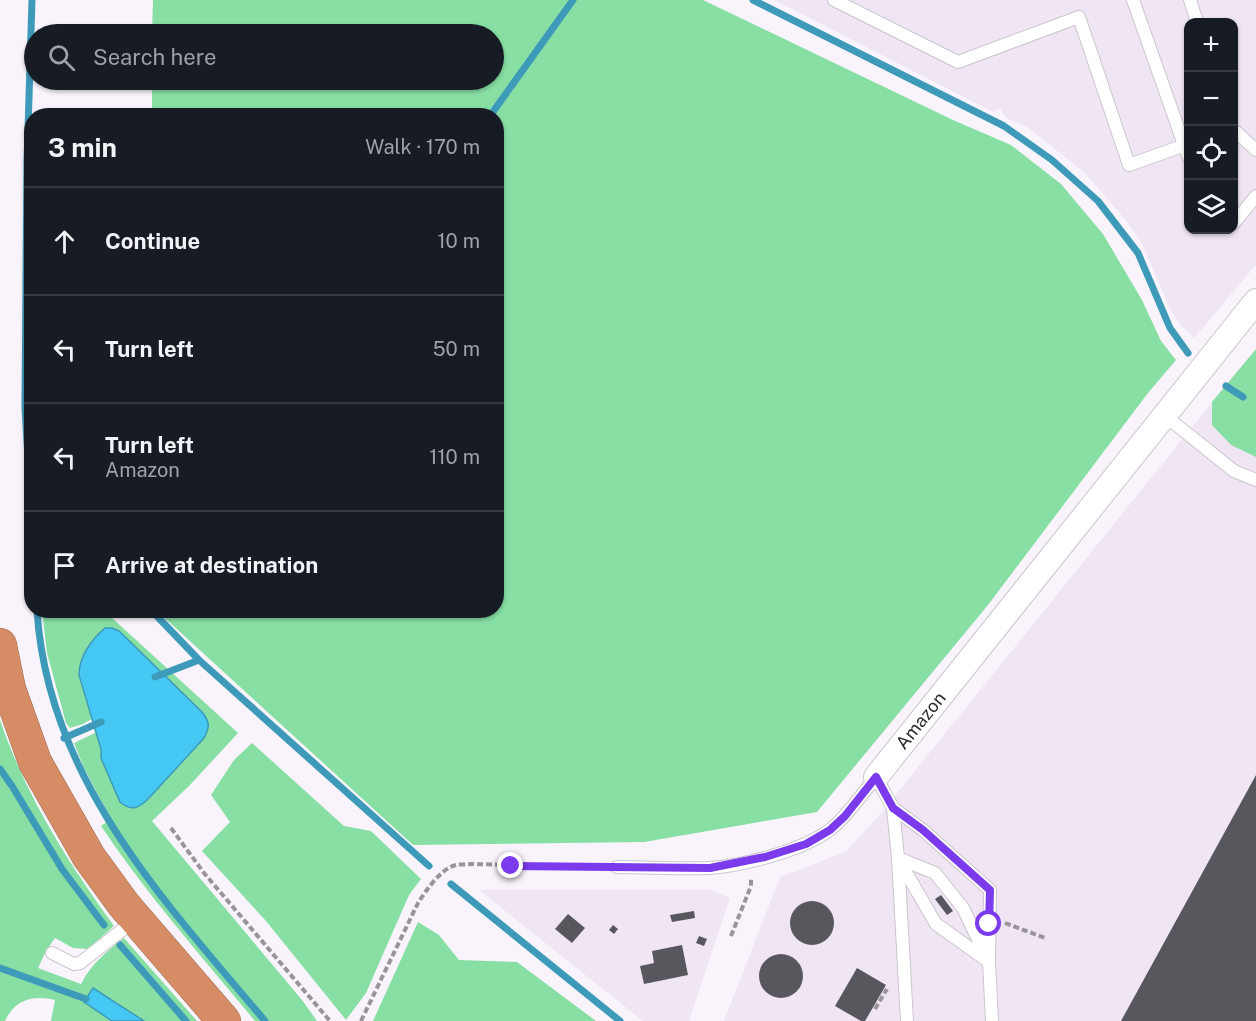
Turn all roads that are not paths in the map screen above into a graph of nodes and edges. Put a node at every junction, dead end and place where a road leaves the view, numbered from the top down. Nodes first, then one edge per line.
1 (834, 0) edge
2 (1133, 0) edge
3 (1190, 0) edge
4 (1196, 18) edge
5 (1238, 133) edge
6 (1184, 140) edge
7 (1184, 149) edge
8 (1256, 150) edge
9 (1256, 196) edge
10 (1238, 217) edge
11 (1256, 301) edge
12 (1164, 415) junction
13 (1256, 480) edge
14 (0, 645) edge
15 (876, 777) junction
16 (893, 808) junction
17 (898, 858) junction
18 (617, 867) road end
19 (137, 918) junction
20 (52, 953) dead end
21 (989, 962) junction
22 (224, 1021) edge
23 (907, 1021) edge
24 (992, 1021) edge

1 - 7 lane
2 - 6 lane
3 - 4 lane
5 - 8 lane
9 - 10 lane
11 - 12 street, Amazon
12 - 13 lane
12 - 15 street, Amazon
14 - 19 highway
15 - 16 lane
15 - 18 lane, Amazon
16 - 17 lane
16 - 21 lane
17 - 21 lane
17 - 21 lane
17 - 23 lane
19 - 20 lane
19 - 22 highway
21 - 24 lane

